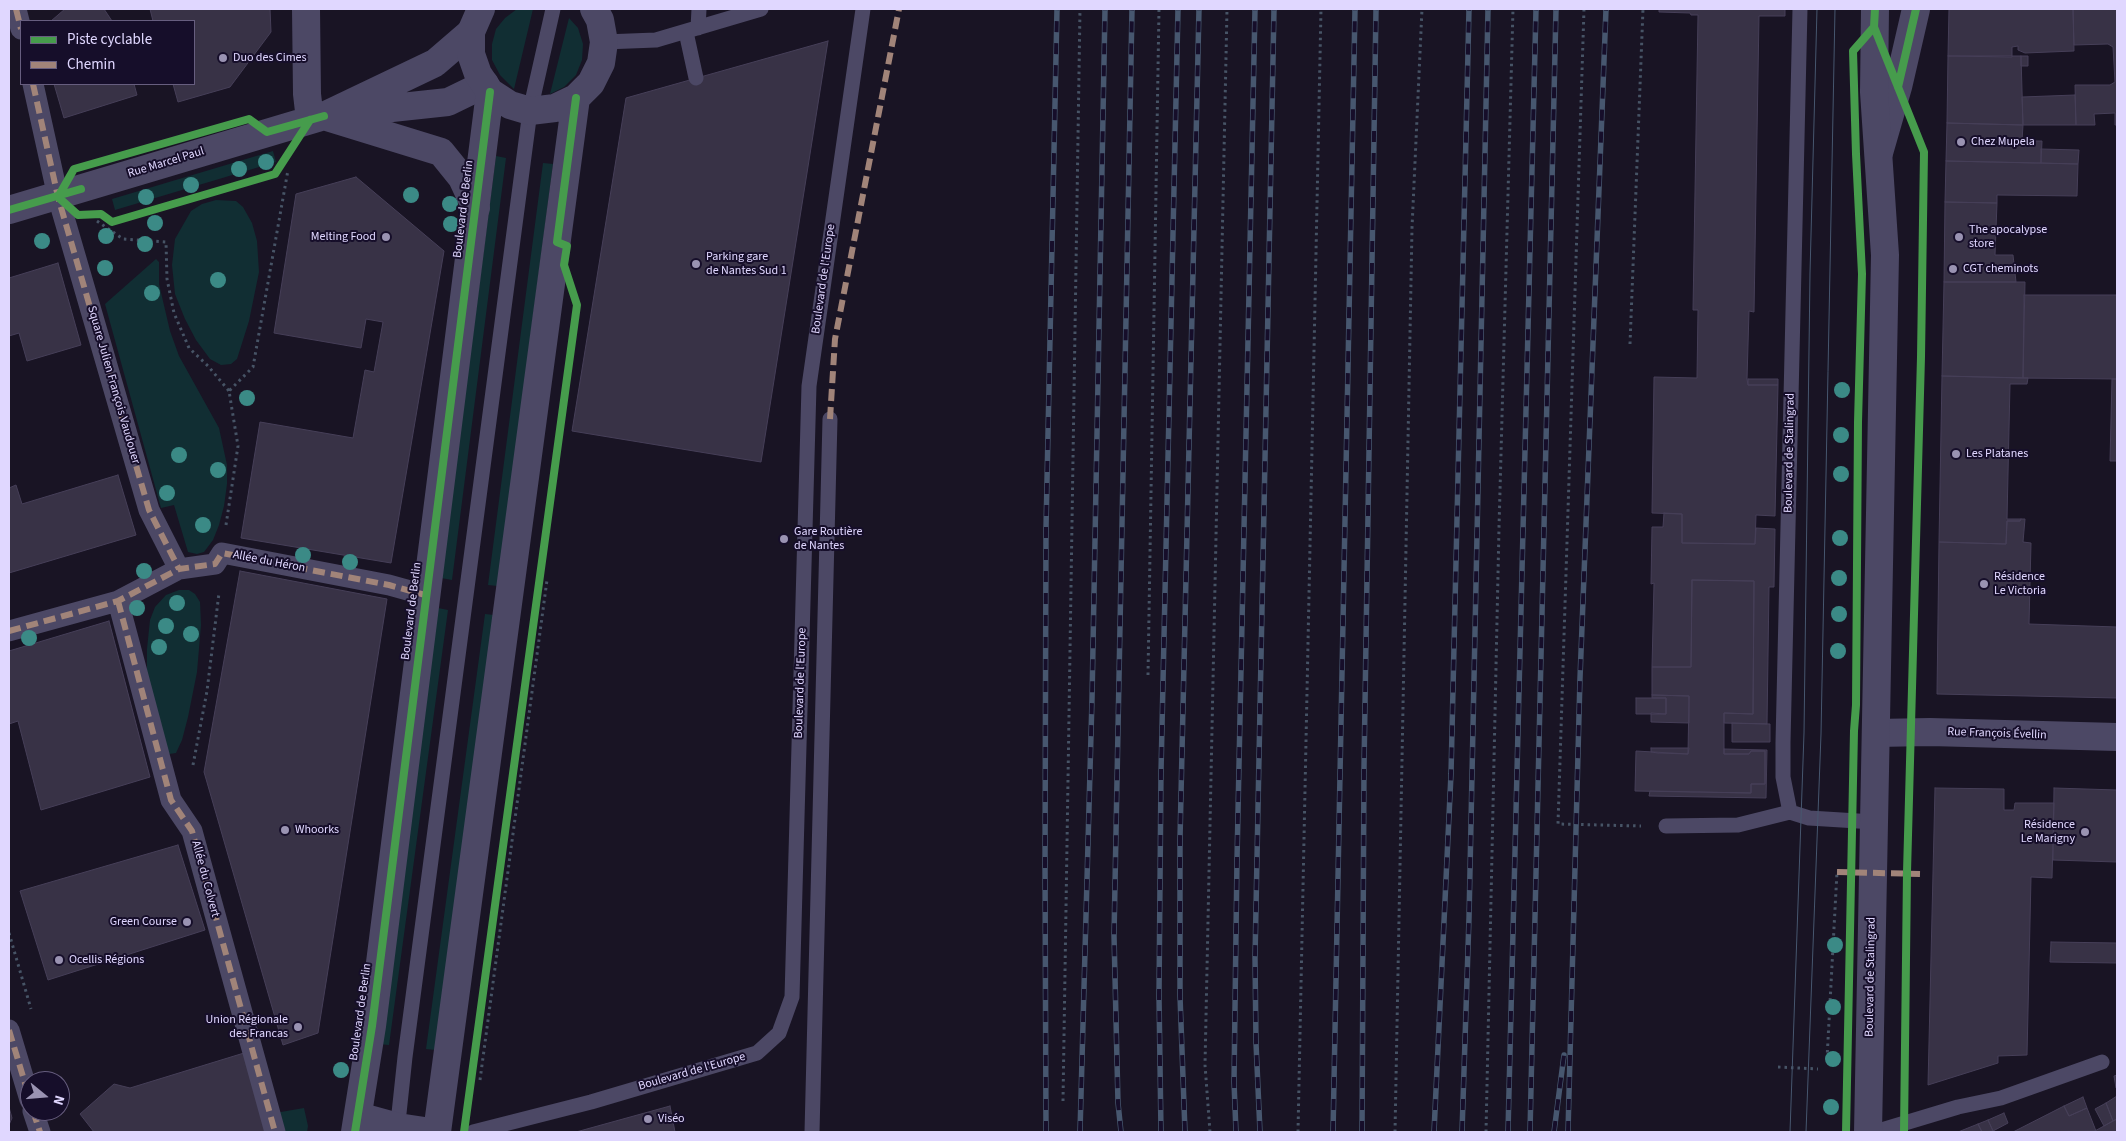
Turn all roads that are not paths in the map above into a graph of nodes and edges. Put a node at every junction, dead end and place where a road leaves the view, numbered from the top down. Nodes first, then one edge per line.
1 (16, 9) edge
2 (306, 9) edge
3 (553, 9) edge
4 (594, 9) edge
5 (699, 9) edge
6 (761, 9) edge
7 (863, 9) edge
8 (1800, 9) edge
9 (1875, 9) edge
10 (1916, 9) edge
11 (729, 14) edge
12 (476, 20) edge
13 (20, 25) edge
14 (692, 30) junction
15 (604, 42) junction
16 (696, 78) dead end
17 (33, 85) edge
18 (488, 88) junction
19 (576, 98) junction
20 (530, 111) junction
21 (317, 118) junction
22 (1879, 154) junction
23 (58, 197) junction
24 (476, 208) junction
25 (9, 210) edge
26 (830, 419) dead end
27 (179, 569) junction
28 (425, 595) junction
29 (118, 601) junction
30 (9, 632) edge
31 (1876, 733) junction
32 (2117, 737) edge
33 (1790, 812) junction
34 (1874, 822) junction
35 (1666, 826) road end
36 (9, 1030) edge
37 (2102, 1062) dead end
38 (21, 1071) edge
39 (356, 1124) edge
40 (398, 1129) edge
41 (276, 1132) edge
42 (431, 1132) edge
43 (437, 1132) edge
44 (473, 1132) edge
45 (812, 1132) edge
46 (1868, 1132) edge
47 (1875, 1132) edge

1 - 13 street
2 - 21 street
3 - 20 lane
4 - 15 street
5 - 14 lane
6 - 11 lane
7 - 44 lane, Boulevard de l'Europe
8 - 33 lane, Boulevard de Stalingrad
9 - 22 street, Boulevard de Stalingrad
10 - 22 street, Boulevard de Stalingrad
11 - 14 lane
12 - 18 street
12 - 21 street, Rue Marcel Paul
14 - 15 lane
14 - 16 lane
15 - 19 street
17 - 23 street, Square Julien François Vaudouer
18 - 20 street
18 - 21 street, Rue Marcel Paul
18 - 24 street, Boulevard de Berlin
19 - 20 street
19 - 43 street
20 - 40 lane
21 - 23 street, Rue Marcel Paul
21 - 24 street
22 - 31 street, Boulevard de Stalingrad
23 - 25 street, Rue Marcel Paul
23 - 27 street, Square Julien François Vaudouer
24 - 28 street, Boulevard de Berlin
26 - 45 lane
27 - 28 street, Allée du Héron
27 - 29 street, Allée du Héron
28 - 39 street, Boulevard de Berlin
29 - 30 street, Allée du Héron
29 - 41 street, Allée du Colvert
31 - 32 street, Rue François Évellin
31 - 34 street, Boulevard de Stalingrad
33 - 34 lane
33 - 35 lane
34 - 46 street, Boulevard de Stalingrad
36 - 38 street
37 - 47 lane
39 - 40 street
40 - 42 street

